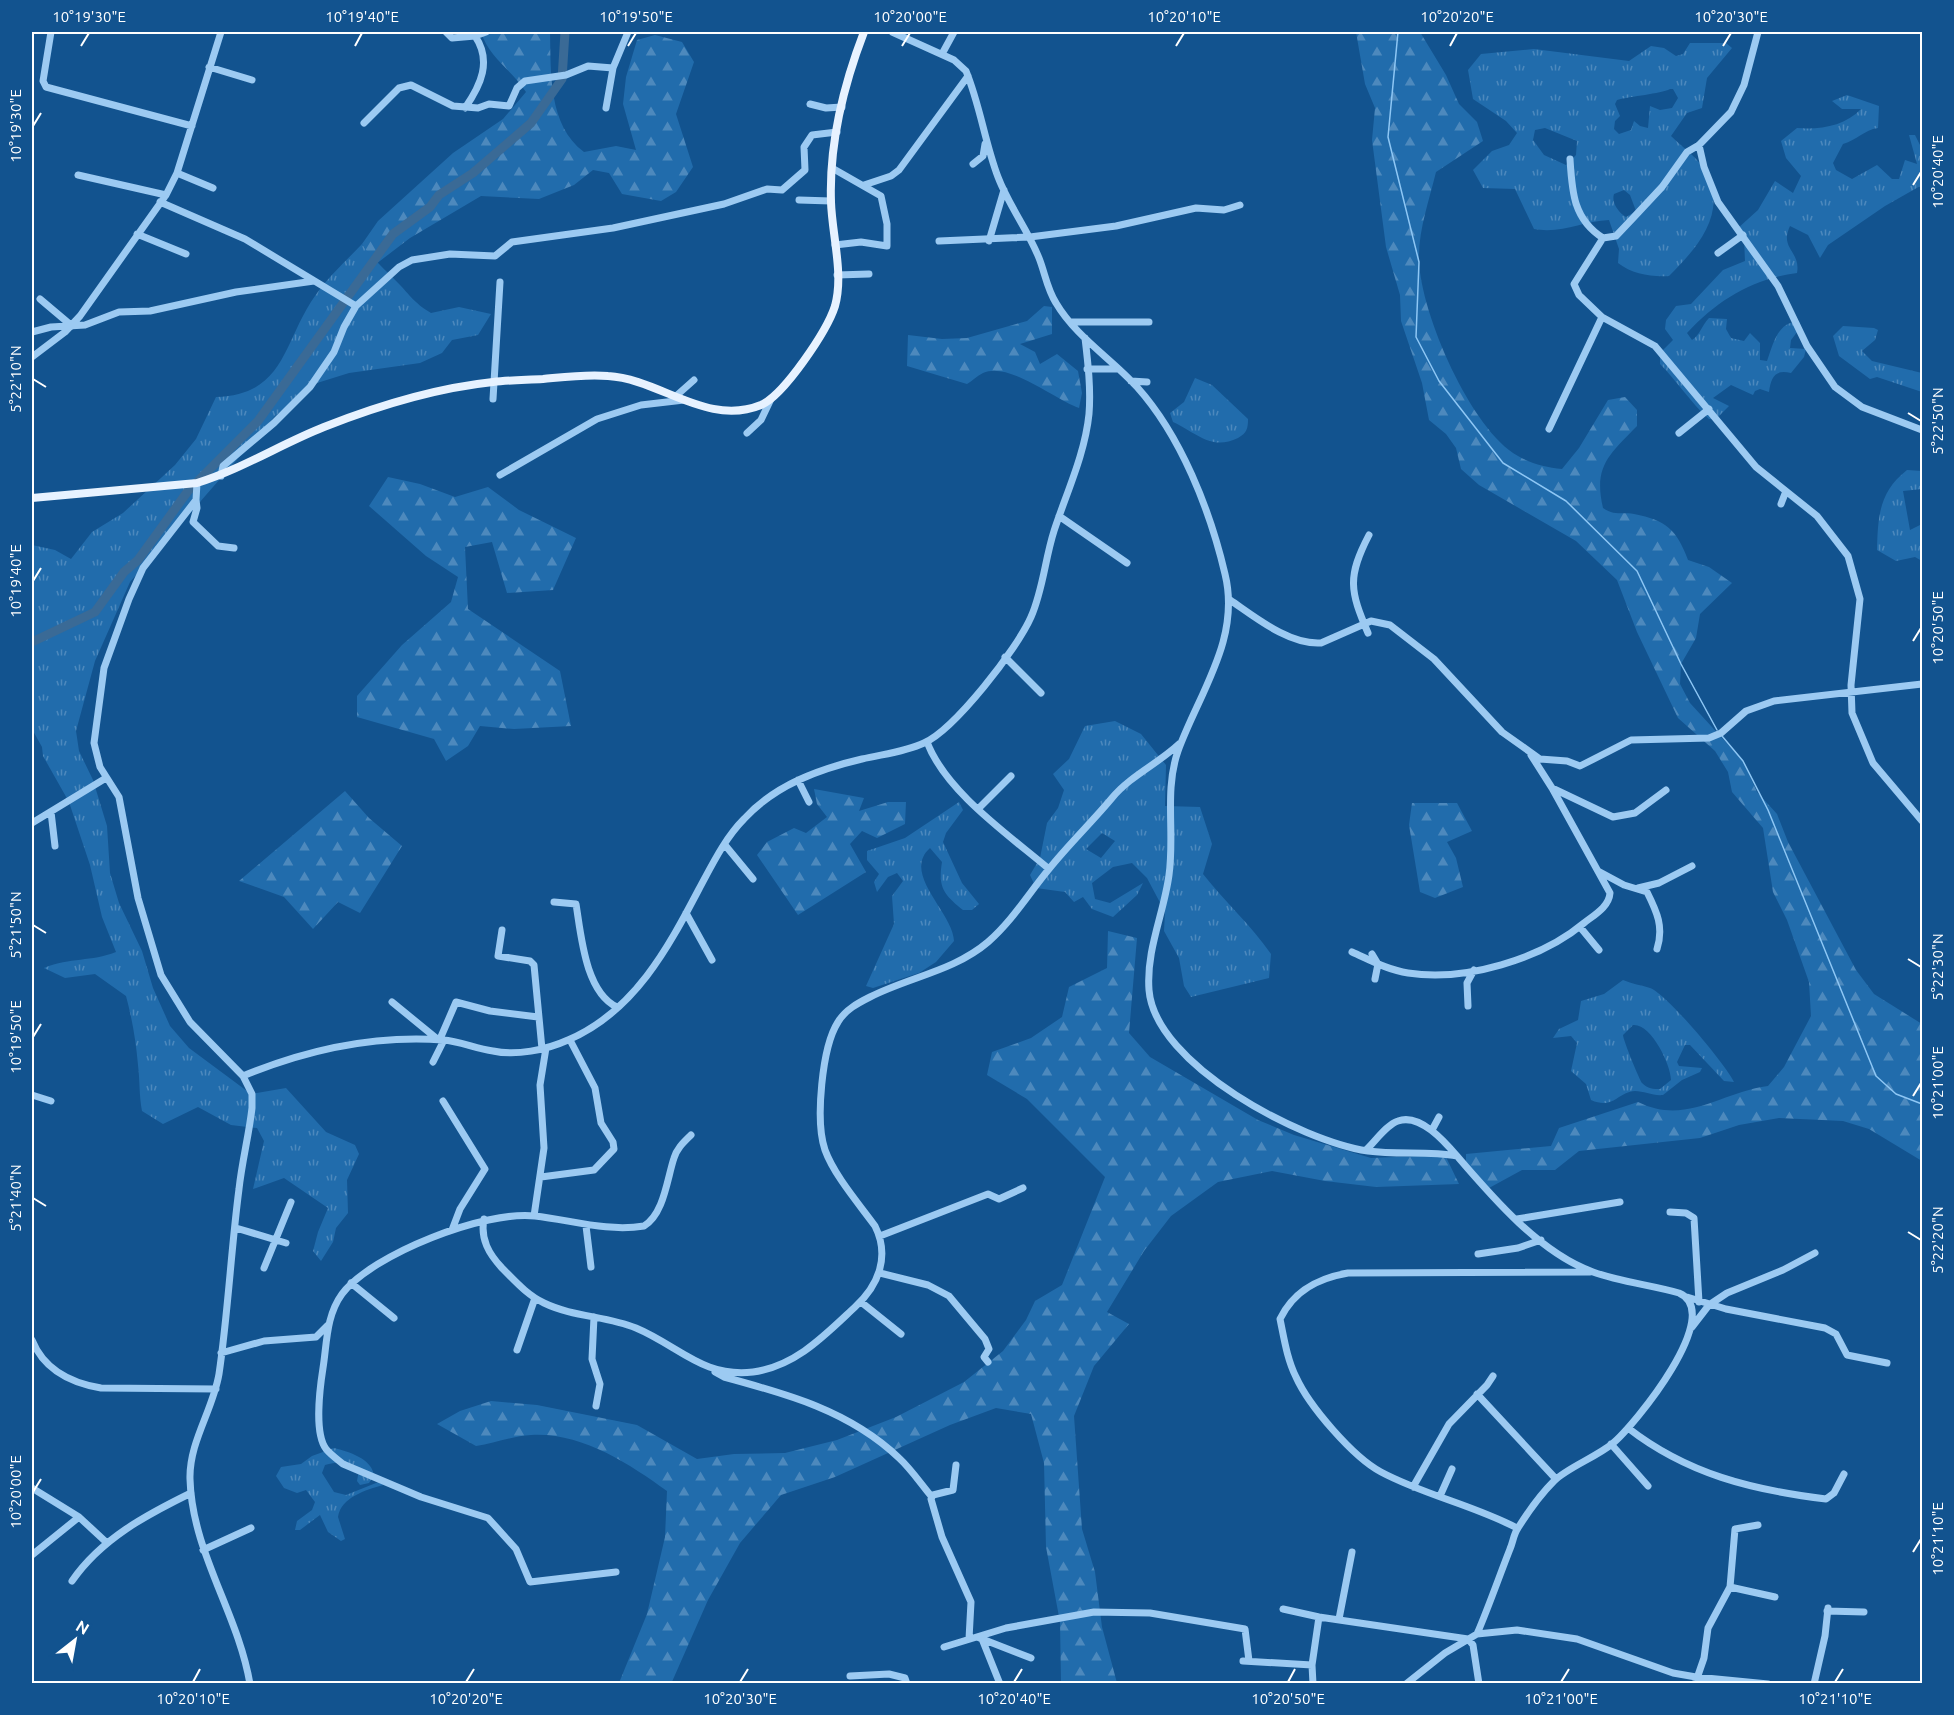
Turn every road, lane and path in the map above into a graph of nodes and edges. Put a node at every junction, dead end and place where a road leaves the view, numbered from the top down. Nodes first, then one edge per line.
1 (51, 32) edge
2 (221, 32) edge
3 (446, 32) edge
4 (486, 32) edge
5 (628, 32) edge
6 (863, 32) edge
7 (892, 32) edge
8 (954, 32) edge
9 (1758, 32) edge
10 (901, 33) edge
11 (476, 36) junction
12 (942, 54) junction
13 (209, 67) junction
14 (613, 68) junction
15 (968, 76) junction
16 (252, 80) dead end
17 (810, 104) dead end
18 (842, 107) junction
19 (465, 108) junction
20 (606, 108) dead end
21 (364, 123) dead end
22 (192, 126) junction
23 (837, 132) junction
24 (986, 139) junction
25 (1699, 145) junction
26 (1570, 159) dead end
27 (973, 164) dead end
28 (832, 168) junction
29 (177, 173) junction
30 (78, 175) dead end
31 (864, 185) junction
32 (213, 188) dead end
33 (1004, 190) junction
34 (165, 195) junction
35 (799, 200) dead end
36 (831, 201) junction
37 (160, 202) junction
38 (1240, 205) dead end
39 (137, 234) junction
40 (1743, 236) junction
41 (1030, 237) junction
42 (1603, 238) junction
43 (939, 241) dead end
44 (989, 241) junction
45 (835, 245) junction
46 (1718, 253) dead end
47 (186, 254) dead end
48 (869, 274) dead end
49 (837, 275) junction
50 (314, 281) junction
51 (500, 282) dead end
52 (40, 299) dead end
53 (356, 306) junction
54 (1602, 317) junction
55 (1070, 322) junction
56 (1149, 322) dead end
57 (72, 326) junction
58 (32, 332) edge
59 (1085, 337) junction
60 (32, 357) edge
61 (1087, 369) junction
62 (1117, 369) junction
63 (694, 380) dead end
64 (1131, 381) junction
65 (494, 382) junction
66 (1147, 382) dead end
67 (676, 396) junction
68 (493, 399) dead end
69 (771, 399) junction
70 (685, 400) junction
71 (1709, 409) junction
72 (1549, 429) dead end
73 (1923, 430) edge
74 (747, 433) dead end
75 (1679, 433) dead end
76 (500, 475) dead end
77 (221, 476) junction
78 (197, 483) junction
79 (1786, 490) junction
80 (32, 498) edge
81 (196, 501) junction
82 (1781, 504) dead end
83 (1059, 516) junction
84 (1369, 536) dead end
85 (234, 548) dead end
86 (1127, 563) dead end
87 (1230, 600) junction
88 (1362, 623) junction
89 (1368, 633) dead end
90 (1005, 657) junction
91 (1923, 684) edge
92 (1041, 693) dead end
93 (1851, 693) junction
94 (927, 742) junction
95 (1181, 742) junction
96 (1528, 751) junction
97 (1011, 776) dead end
98 (106, 778) junction
99 (798, 780) junction
100 (1552, 788) junction
101 (1666, 790) dead end
102 (809, 802) dead end
103 (979, 808) junction
104 (51, 812) junction
105 (1923, 821) edge
106 (32, 823) edge
107 (725, 845) junction
108 (55, 846) dead end
109 (1692, 866) dead end
110 (1049, 869) junction
111 (1596, 869) junction
112 (753, 879) dead end
113 (1638, 888) junction
114 (555, 902) dead end
115 (686, 914) junction
116 (1580, 927) junction
117 (502, 930) dead end
118 (1657, 949) dead end
119 (1599, 950) dead end
120 (1352, 952) dead end
121 (1372, 954) dead end
122 (712, 960) dead end
123 (1378, 964) junction
124 (1474, 970) junction
125 (1375, 979) dead end
126 (392, 1002) dead end
127 (1468, 1006) dead end
128 (617, 1008) junction
129 (538, 1017) junction
130 (441, 1040) junction
131 (570, 1040) junction
132 (544, 1048) junction
133 (433, 1062) dead end
134 (243, 1076) junction
135 (32, 1095) edge
136 (51, 1101) dead end
137 (443, 1101) dead end
138 (1439, 1116) dead end
139 (1432, 1130) junction
140 (691, 1135) dead end
141 (1366, 1150) junction
142 (1457, 1156) junction
143 (541, 1177) junction
144 (1023, 1188) dead end
145 (291, 1202) dead end
146 (1620, 1202) dead end
147 (1670, 1212) dead end
148 (534, 1215) junction
149 (1516, 1219) junction
150 (481, 1223) junction
151 (586, 1226) junction
152 (236, 1228) junction
153 (452, 1230) junction
154 (880, 1236) junction
155 (274, 1239) junction
156 (1540, 1240) junction
157 (286, 1243) dead end
158 (1815, 1253) dead end
159 (1478, 1254) dead end
160 (591, 1267) dead end
161 (264, 1268) dead end
162 (1593, 1272) junction
163 (880, 1273) junction
164 (351, 1283) junction
165 (1687, 1297) junction
166 (535, 1298) junction
167 (861, 1302) junction
168 (1699, 1302) junction
169 (1709, 1305) junction
170 (594, 1317) junction
171 (394, 1318) dead end
172 (328, 1326) junction
173 (1692, 1327) junction
174 (901, 1334) dead end
175 (32, 1340) edge
176 (517, 1350) dead end
177 (221, 1353) junction
178 (988, 1362) dead end
179 (1887, 1363) dead end
180 (714, 1370) junction
181 (1493, 1376) dead end
182 (216, 1389) junction
183 (1477, 1394) junction
184 (596, 1407) dead end
185 (1628, 1428) junction
186 (1611, 1444) junction
187 (956, 1465) dead end
188 (1452, 1468) dead end
189 (1844, 1474) dead end
190 (1556, 1479) junction
191 (1648, 1486) dead end
192 (1413, 1487) junction
193 (32, 1488) edge
194 (191, 1493) junction
195 (1440, 1496) junction
196 (932, 1497) junction
197 (79, 1517) junction
198 (1758, 1525) dead end
199 (251, 1528) dead end
200 (1517, 1528) junction
201 (106, 1542) junction
202 (204, 1550) junction
203 (1352, 1552) dead end
204 (32, 1556) edge
205 (616, 1572) dead end
206 (72, 1581) dead end
207 (1730, 1587) junction
208 (1775, 1598) dead end
209 (1283, 1609) dead end
210 (1864, 1612) dead end
211 (1320, 1617) junction
212 (1339, 1619) junction
213 (1477, 1635) junction
214 (976, 1638) junction
215 (1468, 1640) junction
216 (944, 1647) dead end
217 (1031, 1658) dead end
218 (1312, 1665) junction
219 (850, 1676) dead end
220 (1696, 1680) edge
221 (250, 1683) edge
222 (907, 1683) edge
223 (1000, 1683) edge
224 (1313, 1683) edge
225 (1406, 1683) edge
226 (1479, 1683) edge
227 (1768, 1683) edge
228 (1814, 1683) edge

1 - 22 street
2 - 13 street
3 - 11 street
4 - 11 street
5 - 14 street
6 - 18 main road
7 - 10 street
8 - 12 street
9 - 25 street
10 - 12 street
11 - 19 street
12 - 15 street
13 - 16 street
13 - 22 street
14 - 19 street
14 - 20 street
15 - 24 street
15 - 31 street
17 - 18 street
18 - 23 main road
19 - 21 street
22 - 29 street
23 - 28 main road
23 - 53 street
24 - 27 street
24 - 33 street
25 - 40 street
25 - 42 street
26 - 42 street
28 - 31 street
28 - 36 main road
29 - 32 street
29 - 34 street
30 - 34 street
31 - 45 street
33 - 41 street
33 - 44 street
34 - 37 street
35 - 36 street
36 - 45 main road
37 - 39 street
37 - 50 street
38 - 41 street
39 - 47 street
39 - 57 street
40 - 46 street
40 - 73 street
41 - 44 street
41 - 55 street
42 - 54 street
43 - 44 street
45 - 49 main road
48 - 49 street
49 - 69 main road
50 - 53 street
50 - 57 street
51 - 65 street
52 - 57 street
53 - 77 street
54 - 71 street
54 - 72 street
55 - 56 street
55 - 59 street
57 - 58 street
57 - 60 street
59 - 61 street
59 - 62 street
61 - 62 street
61 - 83 street
62 - 64 street
63 - 67 street
64 - 66 street
64 - 87 street
65 - 67 main road
65 - 68 street
65 - 77 main road
67 - 70 main road
69 - 70 main road
69 - 74 street
70 - 76 street
71 - 75 street
71 - 79 street
77 - 78 main road
78 - 80 main road
78 - 81 street
79 - 82 street
79 - 93 street
81 - 85 street
81 - 98 street
83 - 86 street
83 - 90 street
84 - 88 street
87 - 88 street
87 - 95 street
88 - 89 street
88 - 96 street
90 - 92 street
90 - 94 street
91 - 93 street
93 - 96 street
93 - 105 street
94 - 99 street
94 - 103 street
95 - 110 street
95 - 141 street
96 - 100 street
97 - 103 street
98 - 104 street
98 - 134 street
99 - 102 street
99 - 107 street
100 - 101 street
100 - 111 street
103 - 110 street
104 - 106 street
104 - 108 street
107 - 112 street
107 - 115 street
109 - 113 street
110 - 154 street
111 - 113 street
111 - 116 street
113 - 118 street
114 - 128 street
115 - 122 street
115 - 128 street
116 - 119 street
116 - 124 street
117 - 129 street
120 - 123 street
121 - 123 street
123 - 124 street
123 - 125 street
124 - 127 street
126 - 130 street
128 - 131 street
129 - 130 street
129 - 132 street
130 - 132 street
130 - 133 street
130 - 134 street
131 - 132 street
131 - 143 street
132 - 143 street
134 - 152 street
135 - 136 street
137 - 153 street
138 - 139 street
139 - 141 street
139 - 142 street
140 - 151 street
141 - 142 street
142 - 149 street
143 - 148 street
144 - 154 street
145 - 155 street
146 - 149 street
147 - 168 street
148 - 150 street
148 - 151 street
149 - 156 street
150 - 153 street
150 - 166 street
151 - 160 street
152 - 155 street
152 - 177 street
153 - 164 street
154 - 163 street
155 - 157 street
155 - 161 street
156 - 159 street
156 - 162 street
158 - 169 street
162 - 165 street
162 - 192 street
163 - 167 street
163 - 178 street
164 - 171 street
164 - 172 street
165 - 168 street
165 - 173 street
166 - 170 street
166 - 176 street
167 - 174 street
167 - 180 street
168 - 169 street
169 - 173 street
169 - 179 street
170 - 180 street
170 - 184 street
172 - 177 street
172 - 205 street
173 - 185 street
175 - 182 street
177 - 182 street
180 - 196 street
181 - 183 street
182 - 194 street
183 - 190 street
183 - 192 street
185 - 186 street
185 - 189 street
186 - 190 street
186 - 191 street
187 - 196 street
188 - 195 street
190 - 200 street
192 - 195 street
193 - 197 street
194 - 201 street
194 - 202 street
195 - 200 street
196 - 214 street
197 - 201 street
197 - 204 street
198 - 207 street
199 - 202 street
200 - 213 street
201 - 206 street
202 - 221 street
203 - 212 street
207 - 208 street
207 - 220 street
209 - 211 street
210 - 228 street
211 - 212 street
211 - 218 street
212 - 215 street
213 - 215 street
213 - 220 street
214 - 216 street
214 - 217 street
214 - 218 street
214 - 223 street
215 - 225 street
215 - 226 street
218 - 224 street
219 - 222 street
220 - 227 street

